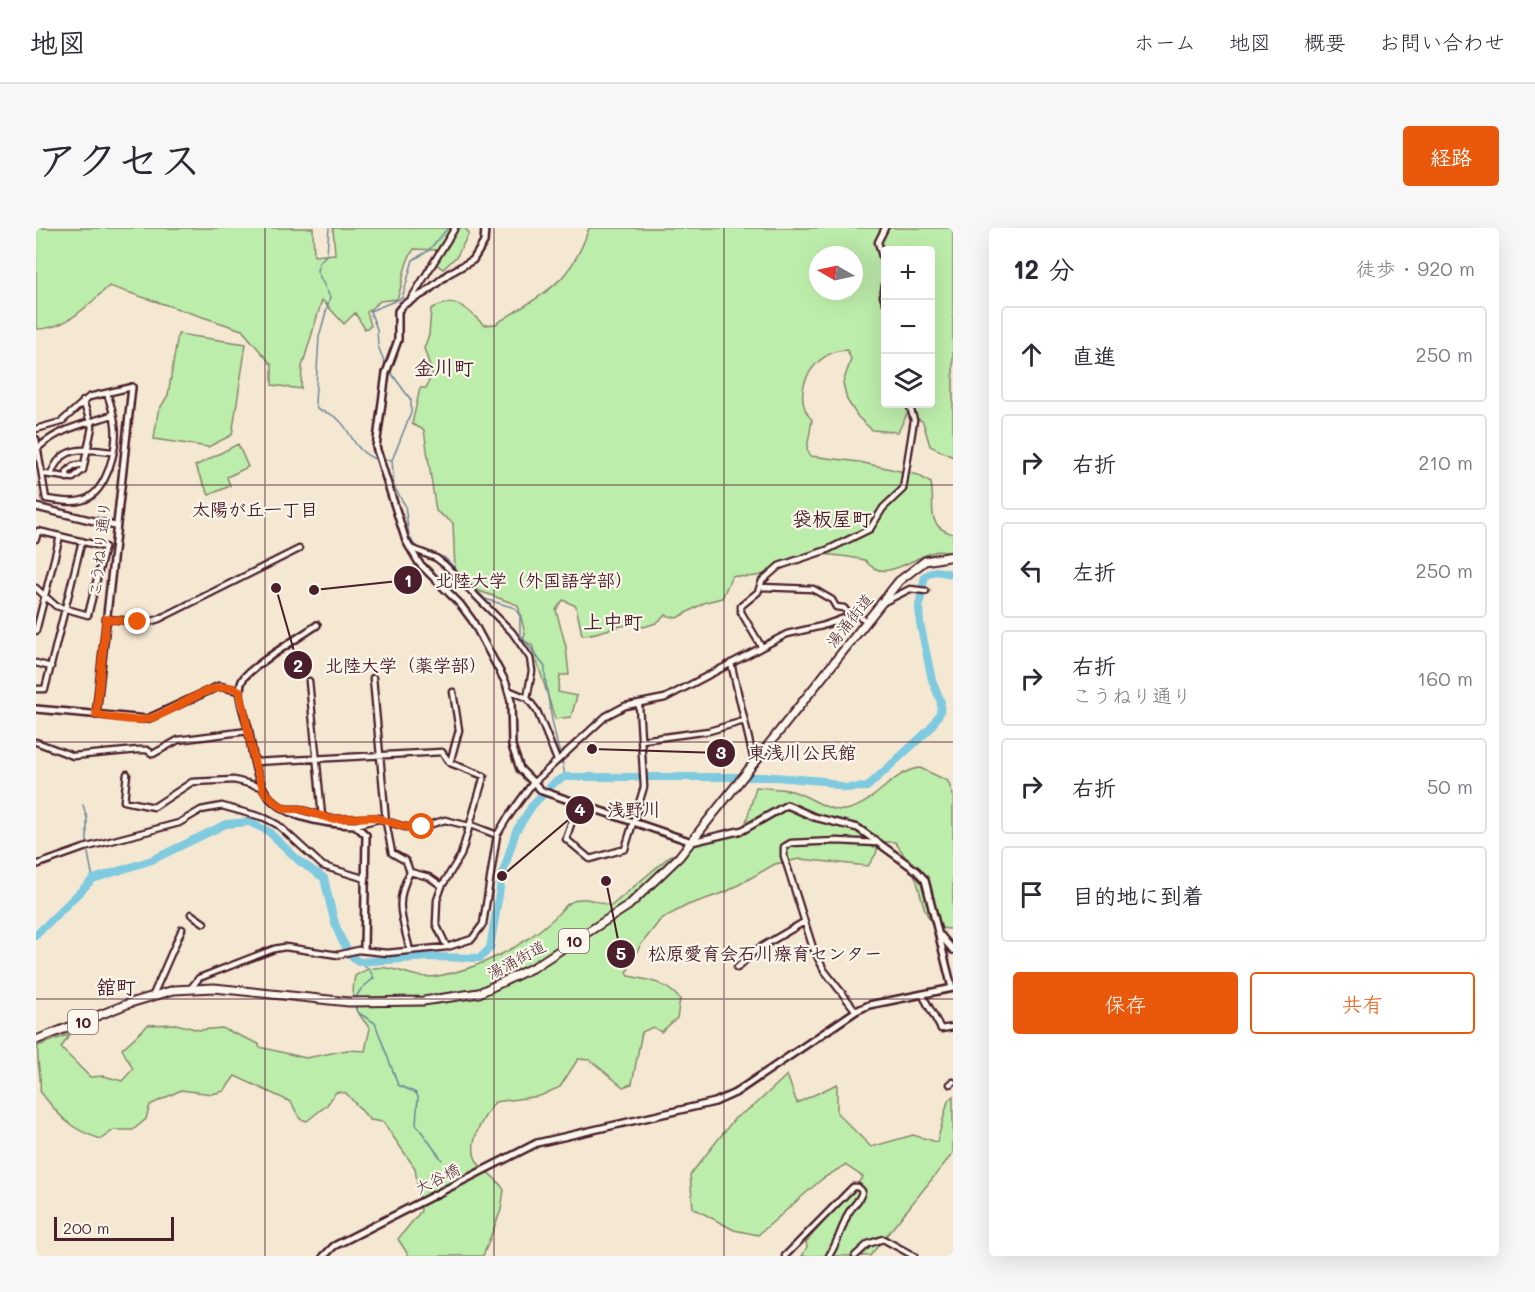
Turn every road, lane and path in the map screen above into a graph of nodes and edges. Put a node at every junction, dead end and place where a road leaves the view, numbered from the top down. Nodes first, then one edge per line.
1 (455, 228) edge
2 (485, 228) edge
3 (885, 228) edge
4 (881, 254) edge
5 (411, 299) junction
6 (132, 387) joint
7 (107, 393) junction
8 (83, 401) junction
9 (910, 408) edge
10 (112, 415) junction
11 (90, 422) junction
12 (36, 429) edge
13 (36, 439) edge
14 (39, 447) junction
15 (88, 449) junction
16 (112, 452) junction
17 (84, 464) junction
18 (44, 474) junction
19 (51, 475) junction
20 (67, 478) junction
21 (36, 507) edge
22 (115, 526) junction
23 (60, 536) junction
24 (36, 538) edge
25 (82, 541) junction
26 (410, 548) junction
27 (299, 549) dead end
28 (953, 556) edge
29 (761, 587) junction
30 (36, 588) edge
31 (926, 591) dead end
32 (44, 595) junction
33 (880, 604) junction
34 (65, 609) junction
35 (850, 616) junction
36 (106, 619) junction
37 (866, 620) junction
38 (317, 625) dead end
39 (36, 631) edge
40 (761, 646) junction
41 (36, 663) edge
42 (731, 663) junction
43 (51, 667) junction
44 (373, 678) dead end
45 (309, 681) dead end
46 (36, 689) edge
47 (508, 690) junction
48 (240, 691) junction
49 (453, 692) dead end
50 (527, 698) junction
51 (639, 705) junction
52 (36, 709) edge
53 (96, 715) junction
54 (744, 721) junction
55 (248, 731) junction
56 (642, 740) junction
57 (36, 742) edge
58 (380, 754) junction
59 (560, 757) junction
60 (316, 758) junction
61 (754, 761) junction
62 (255, 762) junction
63 (450, 763) junction
64 (127, 774) dead end
65 (532, 784) junction
66 (262, 787) junction
67 (578, 803) junction
68 (286, 809) junction
69 (322, 816) junction
70 (379, 819) junction
71 (633, 821) junction
72 (386, 822) junction
73 (355, 825) junction
74 (470, 825) junction
75 (497, 835) junction
76 (692, 842) junction
77 (877, 843) junction
78 (36, 865) edge
79 (410, 872) junction
80 (366, 879) junction
81 (442, 886) junction
82 (191, 914) dead end
83 (804, 922) junction
84 (204, 923) dead end
85 (182, 929) dead end
86 (937, 929) junction
87 (447, 947) junction
88 (361, 950) junction
89 (953, 950) edge
90 (410, 951) junction
91 (737, 968) dead end
92 (191, 988) junction
93 (953, 988) edge
94 (922, 994) junction
95 (153, 995) junction
96 (856, 1011) junction
97 (953, 1027) edge
98 (36, 1040) edge
99 (324, 1256) edge
100 (785, 1256) edge
101 (829, 1256) edge
102 (855, 1256) edge
103 (914, 1256) edge

1 - 5 street
2 - 5 street
3 - 4 street
5 - 26 street
6 - 7 street
6 - 22 street, こうねり通り
7 - 8 street
7 - 10 street
8 - 11 street
8 - 12 street
9 - 29 street
10 - 11 street
10 - 16 street
11 - 14 street
11 - 15 street
13 - 14 street
14 - 18 street
15 - 16 street
15 - 17 street
15 - 19 street
16 - 18 street
17 - 20 street
17 - 20 street
18 - 19 street
19 - 20 street
21 - 22 street
22 - 36 street, こうねり通り
23 - 24 street
23 - 25 street
23 - 32 street
25 - 34 street
25 - 34 street
26 - 47 street
26 - 50 street
27 - 36 street
28 - 33 main road, 湯涌街道 / 10
29 - 35 street
29 - 40 street
30 - 32 street
31 - 33 street
32 - 34 street
32 - 39 street
33 - 37 main road, 湯涌街道 / 10
34 - 43 street
35 - 37 street
35 - 40 street
36 - 53 street, こうねり通り
37 - 61 main road, 湯涌街道 / 10
38 - 48 street
40 - 42 street
41 - 43 street
42 - 51 street
42 - 54 street
43 - 46 street
44 - 58 street
45 - 60 street
47 - 50 street
47 - 65 street
48 - 53 street
48 - 55 street
49 - 63 street
50 - 59 street
51 - 56 street
51 - 59 street
52 - 53 street
54 - 56 street
54 - 61 street
55 - 57 street
55 - 62 street
56 - 71 street
58 - 60 street
58 - 63 street
58 - 72 street
59 - 65 street
60 - 62 street
60 - 69 street
61 - 76 main road, 湯涌街道 / 10
62 - 66 street
63 - 74 street
64 - 66 street
65 - 67 street
65 - 75 street
66 - 68 street
67 - 71 street
67 - 71 street
68 - 69 street
68 - 73 street
69 - 70 street
70 - 72 street
70 - 73 street
71 - 76 street
72 - 74 street
72 - 79 street
73 - 80 street
74 - 75 street
74 - 81 street
75 - 87 street
76 - 77 street
76 - 92 main road, 湯涌街道 / 10
77 - 83 street
77 - 86 street
78 - 80 street
79 - 81 street
79 - 90 street
80 - 88 street
81 - 87 street
82 - 84 street
83 - 91 street
83 - 96 street
85 - 95 street
86 - 89 street
86 - 93 street
87 - 90 street
88 - 90 street
88 - 92 street
92 - 95 main road, 湯涌街道 / 10
93 - 94 street, 大谷橋
94 - 96 street, 大谷橋
94 - 97 street
95 - 98 main road, 湯涌街道 / 10
96 - 99 street, 大谷橋
100 - 101 street
102 - 103 street

